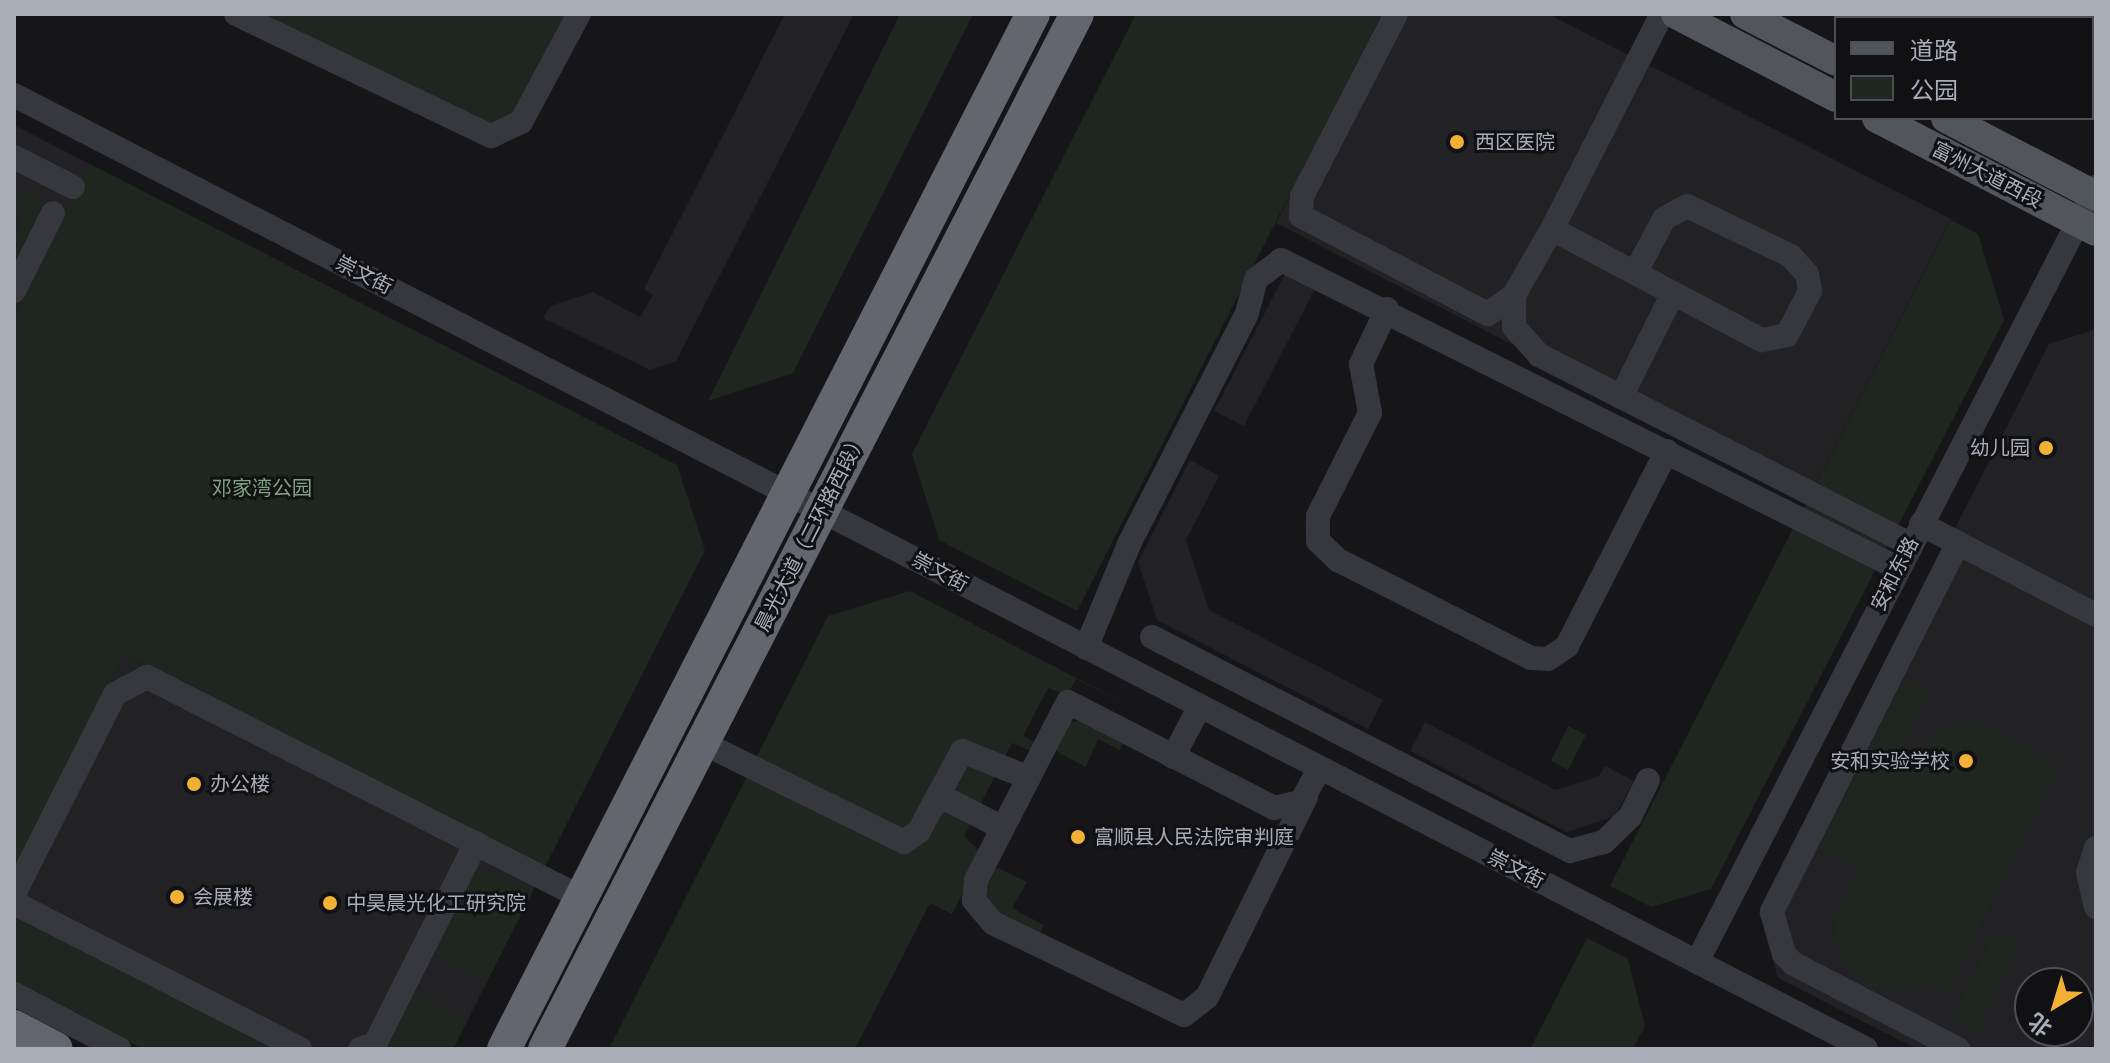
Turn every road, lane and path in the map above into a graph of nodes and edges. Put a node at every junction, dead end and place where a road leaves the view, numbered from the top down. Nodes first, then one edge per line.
1 (236, 14) edge
2 (579, 14) edge
3 (1033, 14) edge
4 (1077, 14) edge
5 (1396, 14) edge
6 (1662, 14) edge
7 (1676, 14) edge
8 (1745, 14) edge
9 (1834, 60) edge
10 (14, 95) edge
11 (1834, 96) edge
12 (1881, 120) edge
13 (1950, 120) edge
14 (14, 157) edge
15 (73, 187) dead end
16 (2095, 192) edge
17 (53, 213) dead end
18 (2087, 226) edge
19 (1552, 229) junction
20 (1635, 273) junction
21 (14, 291) edge
22 (1673, 293) junction
23 (1514, 295) junction
24 (1387, 309) junction
25 (1621, 397) junction
26 (1667, 451) junction
27 (788, 492) junction
28 (822, 510) junction
29 (1916, 534) junction
30 (1958, 543) junction
31 (1898, 568) junction
32 (2096, 615) edge
33 (1152, 637) dead end
34 (1086, 648) junction
35 (1200, 706) junction
36 (703, 743) junction
37 (1173, 757) junction
38 (1400, 757) junction
39 (1320, 768) junction
40 (1029, 778) junction
41 (1648, 780) dead end
42 (1306, 797) junction
43 (1378, 798) junction
44 (933, 804) junction
45 (1274, 808) junction
46 (1003, 828) junction
47 (1286, 842) junction
48 (476, 843) junction
49 (2096, 848) edge
50 (14, 894) edge
51 (581, 897) junction
52 (14, 903) edge
53 (2096, 907) edge
54 (1697, 962) junction
55 (14, 994) edge
56 (14, 1027) edge
57 (56, 1049) edge
58 (119, 1049) edge
59 (300, 1049) edge
60 (360, 1049) edge
61 (504, 1049) edge
62 (545, 1049) edge
63 (1866, 1049) edge
64 (1958, 1049) edge

1 - 2 street
3 - 27 highway, 晨光大道（二环路西段）
4 - 28 highway, 晨光大道（二环路西段）
5 - 23 street
6 - 19 street
7 - 11 main road
8 - 9 main road
10 - 27 street, 崇文街
12 - 18 main road, 富州大道西段
13 - 16 main road, 富州大道西段
14 - 15 street
16 - 18 street, 安和东路
17 - 21 street
18 - 29 street, 安和东路
19 - 20 street
19 - 23 street
20 - 22 street
20 - 22 street
22 - 25 street
23 - 25 street
24 - 26 street
24 - 26 street
24 - 34 street
25 - 29 street
26 - 31 street
27 - 28 street, 崇文街
27 - 51 highway, 晨光大道（二环路西段）
28 - 34 street, 崇文街
28 - 36 highway, 晨光大道（二环路西段）
29 - 30 street
29 - 31 street, 安和东路
30 - 32 street
30 - 64 street
31 - 54 street, 安和东路
33 - 38 street
34 - 35 street, 崇文街
35 - 37 street
35 - 39 street, 崇文街
36 - 44 street
36 - 62 highway, 晨光大道（二环路西段）
37 - 40 street
37 - 45 street
38 - 41 street
38 - 43 street
39 - 42 street
39 - 43 street, 崇文街
40 - 44 street
40 - 46 street
42 - 45 street
42 - 47 street
43 - 54 street, 崇文街
44 - 46 street
45 - 47 street
46 - 47 street
48 - 50 street
48 - 51 street
48 - 60 street
49 - 53 street
51 - 61 highway, 晨光大道（二环路西段）
52 - 59 street
54 - 63 street, 崇文街
55 - 58 street
56 - 57 highway

